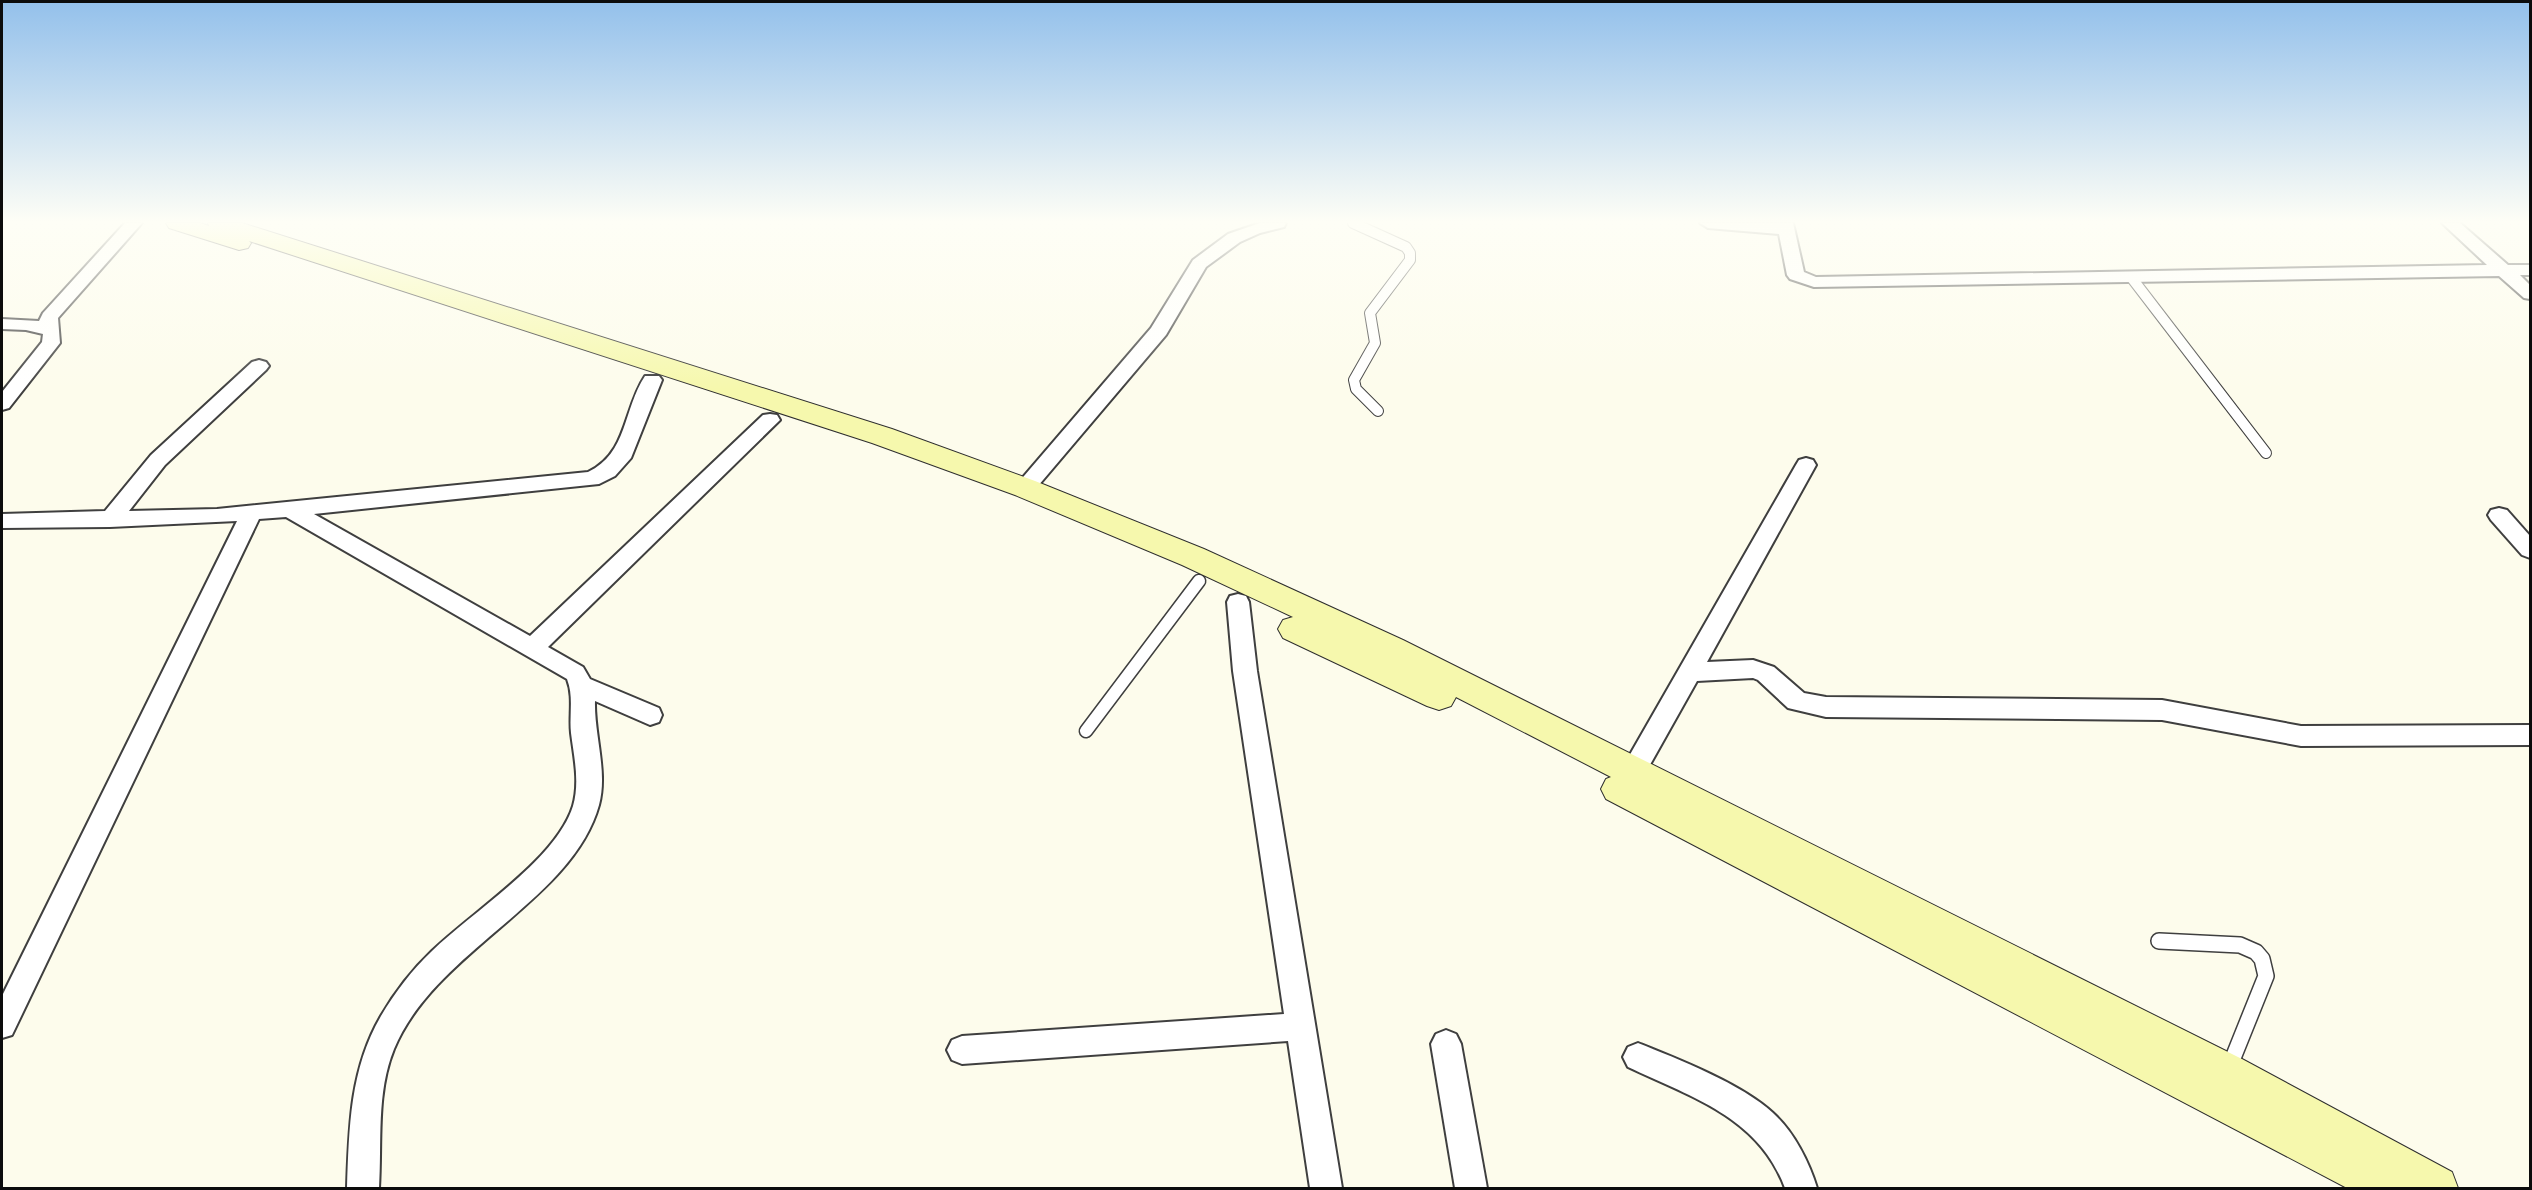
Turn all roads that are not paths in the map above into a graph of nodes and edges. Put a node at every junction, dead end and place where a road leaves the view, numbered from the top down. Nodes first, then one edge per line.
1 (84, 279) edge
2 (371, 279) edge
3 (1190, 279) edge
4 (1396, 279) edge
5 (1805, 279) edge
6 (2034, 279) edge
7 (2133, 279) edge
8 (2514, 279) edge
9 (378, 281) junction
10 (2530, 294) edge
11 (2, 324) edge
12 (48, 328) junction
13 (259, 366) dead end
14 (652, 380) junction
15 (2, 404) edge
16 (1378, 411) dead end
17 (770, 420) junction
18 (2265, 453) dead end
19 (1806, 465) dead end
20 (1025, 488) junction
21 (289, 509) junction
22 (252, 512) junction
23 (2499, 515) dead end
24 (110, 520) junction
25 (2, 521) edge
26 (2530, 550) edge
27 (1199, 581) junction
28 (1238, 602) junction
29 (532, 648) junction
30 (1690, 672) junction
31 (584, 686) junction
32 (650, 715) dead end
33 (1086, 731) dead end
34 (2530, 735) edge
35 (1633, 772) junction
36 (2159, 941) dead end
37 (2, 1025) edge
38 (1302, 1026) junction
39 (1446, 1044) dead end
40 (962, 1050) dead end
41 (1638, 1057) dead end
42 (2227, 1073) junction
43 (363, 1188) edge
44 (1326, 1188) edge
45 (1471, 1188) edge
46 (1801, 1188) edge
47 (2391, 1188) edge
48 (2436, 1188) edge

1 - 12 street
2 - 9 street
3 - 20 street
4 - 16 lane
5 - 6 street
7 - 18 lane
8 - 10 street
9 - 14 street
9 - 20 street
11 - 12 street
12 - 15 street
13 - 24 street
14 - 17 street
14 - 21 street
17 - 27 street
17 - 29 street
19 - 30 street
20 - 35 street
21 - 22 street
21 - 29 street
22 - 24 street
22 - 37 street
23 - 26 street
24 - 25 street
27 - 28 street
27 - 33 lane
28 - 38 street
28 - 47 street
29 - 31 street
30 - 34 street
30 - 35 street
31 - 32 street
31 - 43 street
35 - 42 street
36 - 42 lane
38 - 40 street
38 - 44 street
39 - 45 street
41 - 46 street
42 - 48 street

